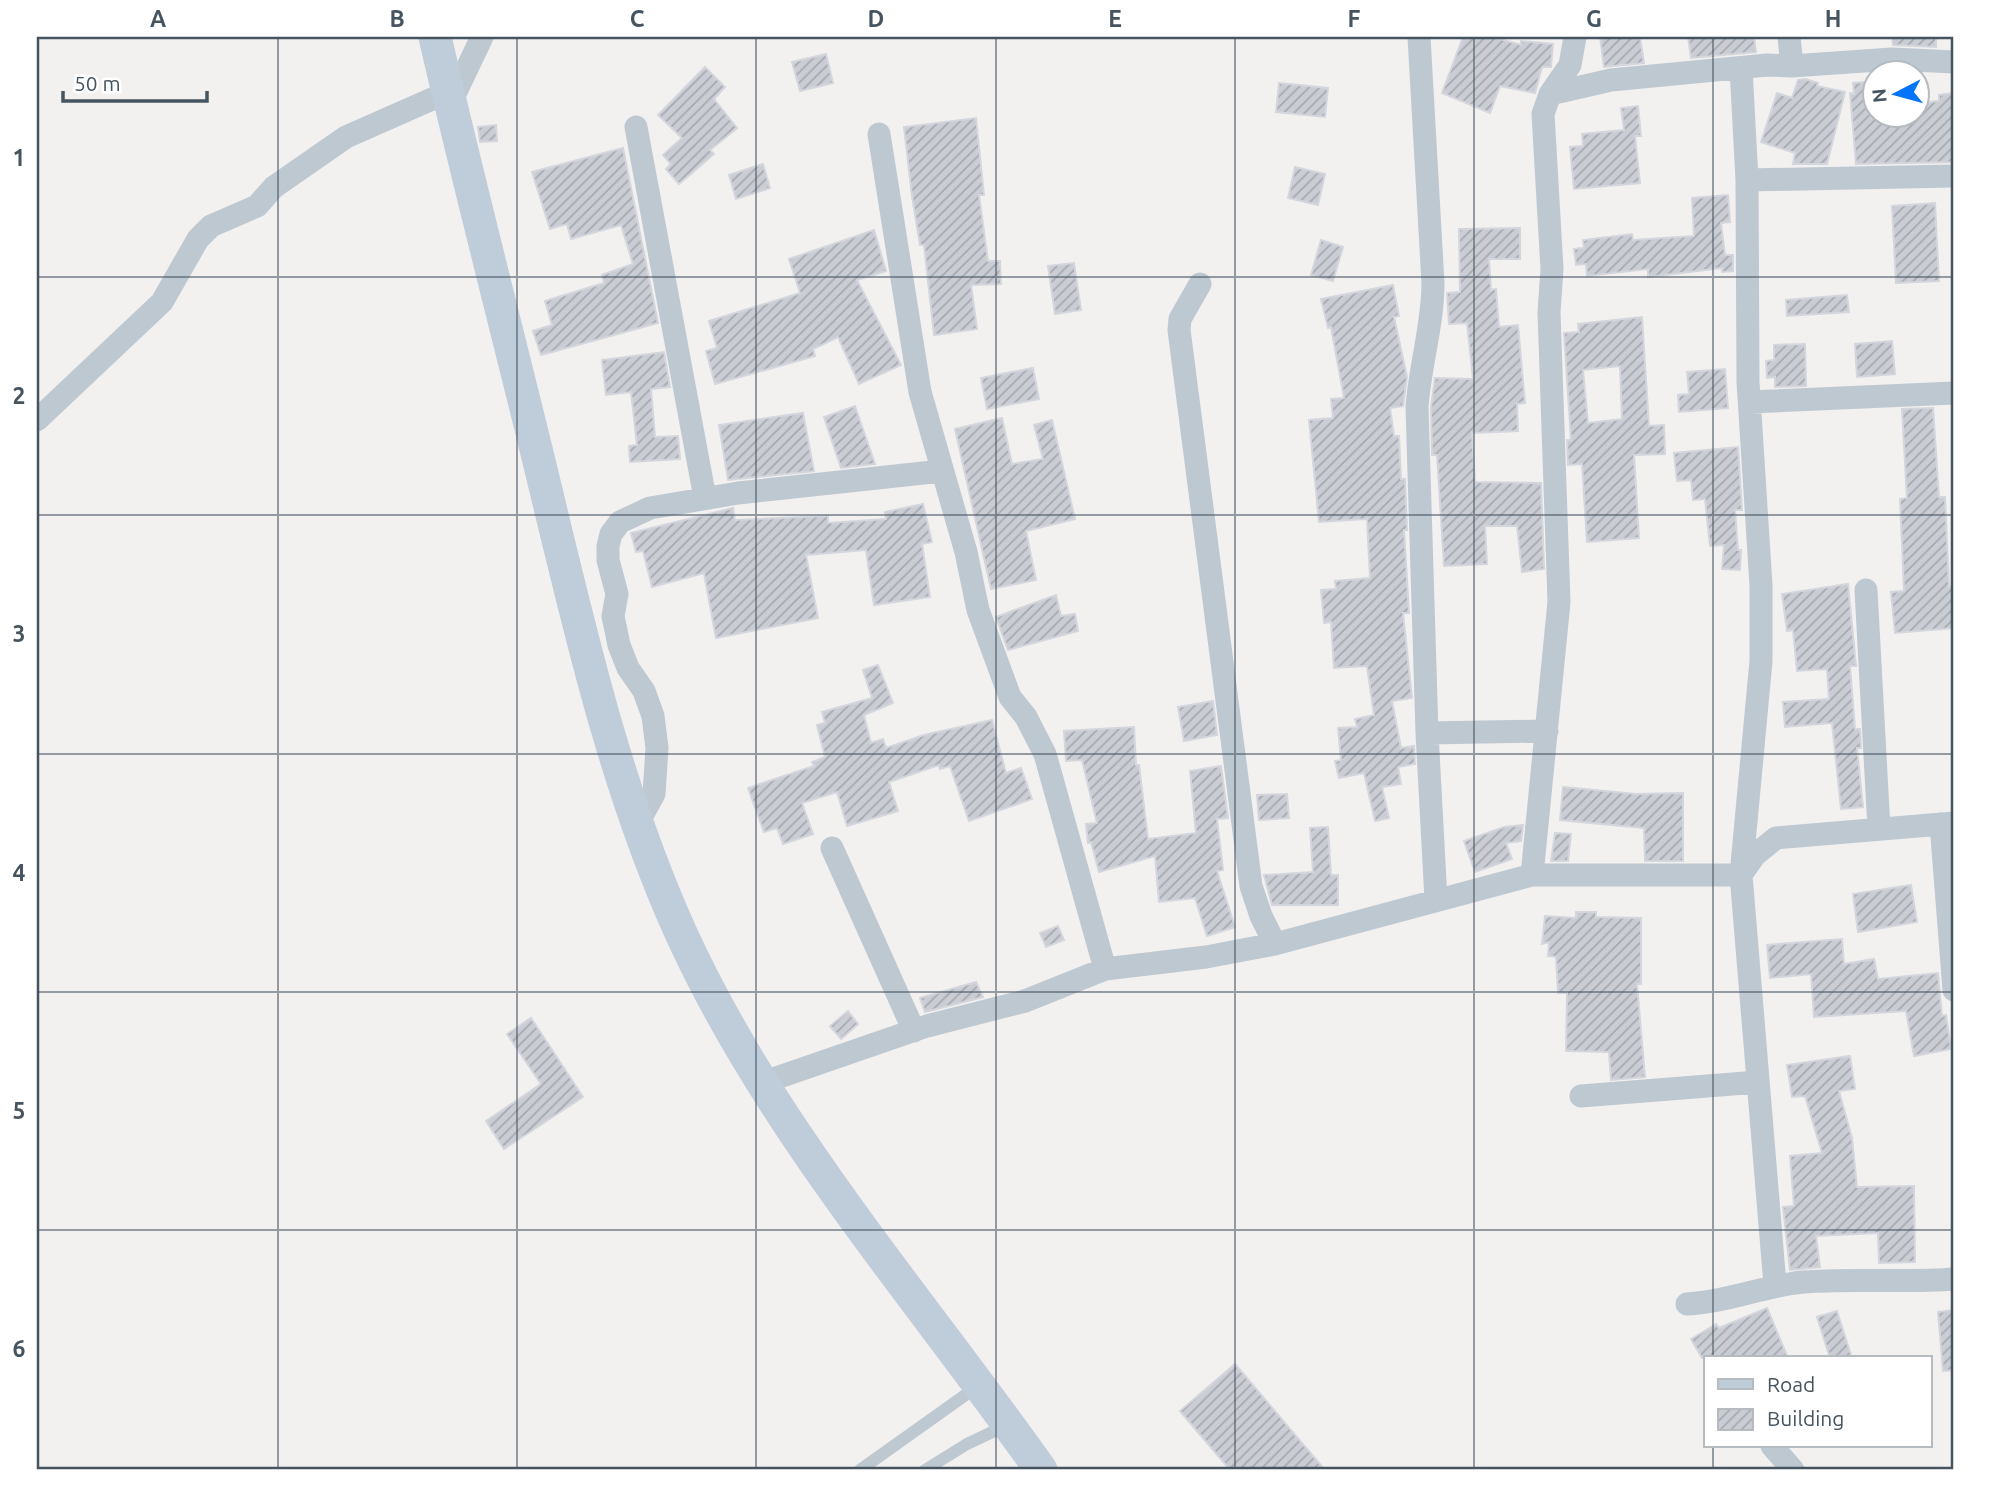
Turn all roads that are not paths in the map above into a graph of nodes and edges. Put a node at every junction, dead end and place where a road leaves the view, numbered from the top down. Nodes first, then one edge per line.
1 (1419, 37) edge
2 (1575, 37) edge
3 (1788, 37) edge
4 (479, 40) edge
5 (436, 42) edge
6 (1954, 62) edge
7 (1792, 66) junction
8 (1741, 68) junction
9 (1550, 93) junction
10 (449, 97) junction
11 (636, 127) dead end
12 (880, 134) dead end
13 (1954, 176) edge
14 (1747, 180) junction
15 (1200, 285) dead end
16 (1954, 393) edge
17 (1749, 402) junction
18 (37, 420) edge
19 (942, 471) junction
20 (705, 498) junction
21 (1866, 590) dead end
22 (1547, 731) junction
23 (1427, 733) junction
24 (639, 821) junction
25 (1947, 824) edge
26 (1879, 829) junction
27 (832, 848) dead end
28 (1532, 875) junction
29 (1741, 875) junction
30 (1436, 900) junction
31 (1275, 944) junction
32 (1105, 969) junction
33 (1954, 990) edge
34 (914, 1031) junction
35 (765, 1082) junction
36 (1758, 1082) junction
37 (1581, 1096) dead end
38 (1954, 1279) edge
39 (1775, 1285) junction
40 (1687, 1304) dead end
41 (981, 1384) junction
42 (1009, 1424) junction
43 (1774, 1448) edge
44 (860, 1470) edge
45 (925, 1470) edge
46 (1041, 1470) edge
47 (1793, 1470) edge

1 - 23 street
2 - 9 street
3 - 7 street
4 - 5 street
4 - 10 street
5 - 10 main road
6 - 7 street
7 - 8 street
8 - 9 street
8 - 14 street
9 - 22 street
10 - 18 street
10 - 24 main road
11 - 20 street
12 - 19 street
13 - 14 street
14 - 17 street
15 - 31 street
16 - 17 street
17 - 29 street
19 - 20 street
19 - 32 street
20 - 24 street
21 - 26 street
22 - 23 street
22 - 28 street
23 - 30 street
24 - 35 main road
25 - 26 street
25 - 33 street
26 - 29 street
27 - 34 street
28 - 29 street
28 - 30 street
29 - 36 street
30 - 31 street
31 - 32 street
32 - 34 street
34 - 35 street
35 - 41 main road
36 - 37 street
36 - 39 street
38 - 39 street
39 - 40 street
41 - 42 main road
41 - 44 lane
42 - 45 lane
42 - 46 main road
43 - 47 street

